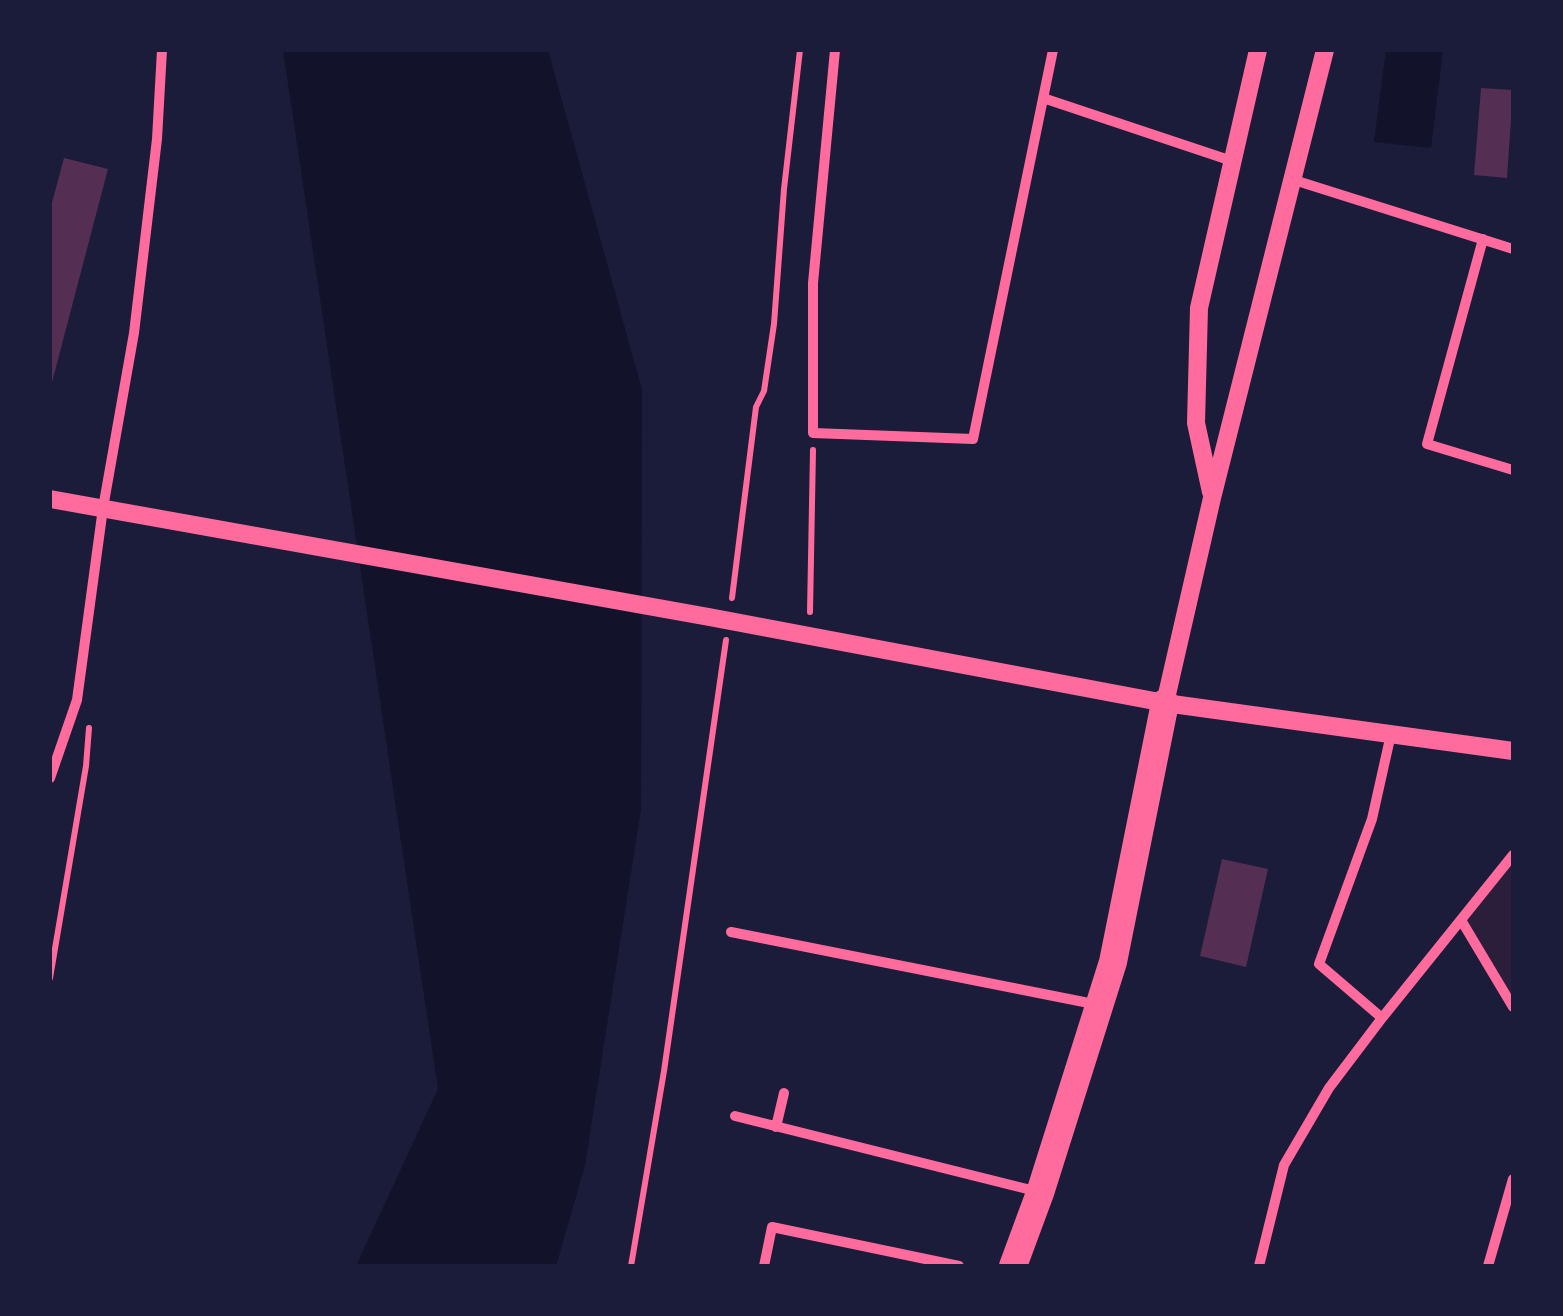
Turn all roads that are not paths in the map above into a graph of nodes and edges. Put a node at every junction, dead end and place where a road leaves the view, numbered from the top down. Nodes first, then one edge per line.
1 (162, 50) edge
2 (836, 50) edge
3 (1053, 50) edge
4 (1258, 50) edge
5 (1325, 50) edge
6 (1043, 98) junction
7 (1232, 160) junction
8 (1294, 180) junction
9 (1483, 240) junction
10 (1513, 249) edge
11 (1513, 470) edge
12 (1212, 498) junction
13 (50, 499) edge
14 (103, 508) junction
15 (1165, 704) junction
16 (1392, 734) junction
17 (1513, 751) edge
18 (50, 778) edge
19 (1513, 855) edge
20 (1461, 920) junction
21 (731, 932) dead end
22 (1100, 1005) junction
23 (1513, 1007) edge
24 (1382, 1018) junction
25 (784, 1092) dead end
26 (735, 1116) dead end
27 (776, 1126) junction
28 (1513, 1179) edge
29 (1040, 1193) junction
30 (764, 1266) edge
31 (959, 1266) edge
32 (1013, 1266) edge
33 (1260, 1266) edge
34 (1488, 1266) edge

1 - 14 street
2 - 6 street
3 - 6 street
4 - 7 street
5 - 8 street
6 - 7 street
7 - 12 street
8 - 9 street
8 - 12 street
9 - 10 street
9 - 11 street
12 - 15 street
13 - 14 street
14 - 15 street
14 - 18 street
15 - 16 street
15 - 22 highway
16 - 17 street
16 - 24 street
19 - 20 street
20 - 23 street
20 - 24 street
21 - 22 street
22 - 29 highway
24 - 33 street
25 - 27 street
26 - 27 street
27 - 29 street
28 - 34 street
29 - 32 highway
30 - 31 street

